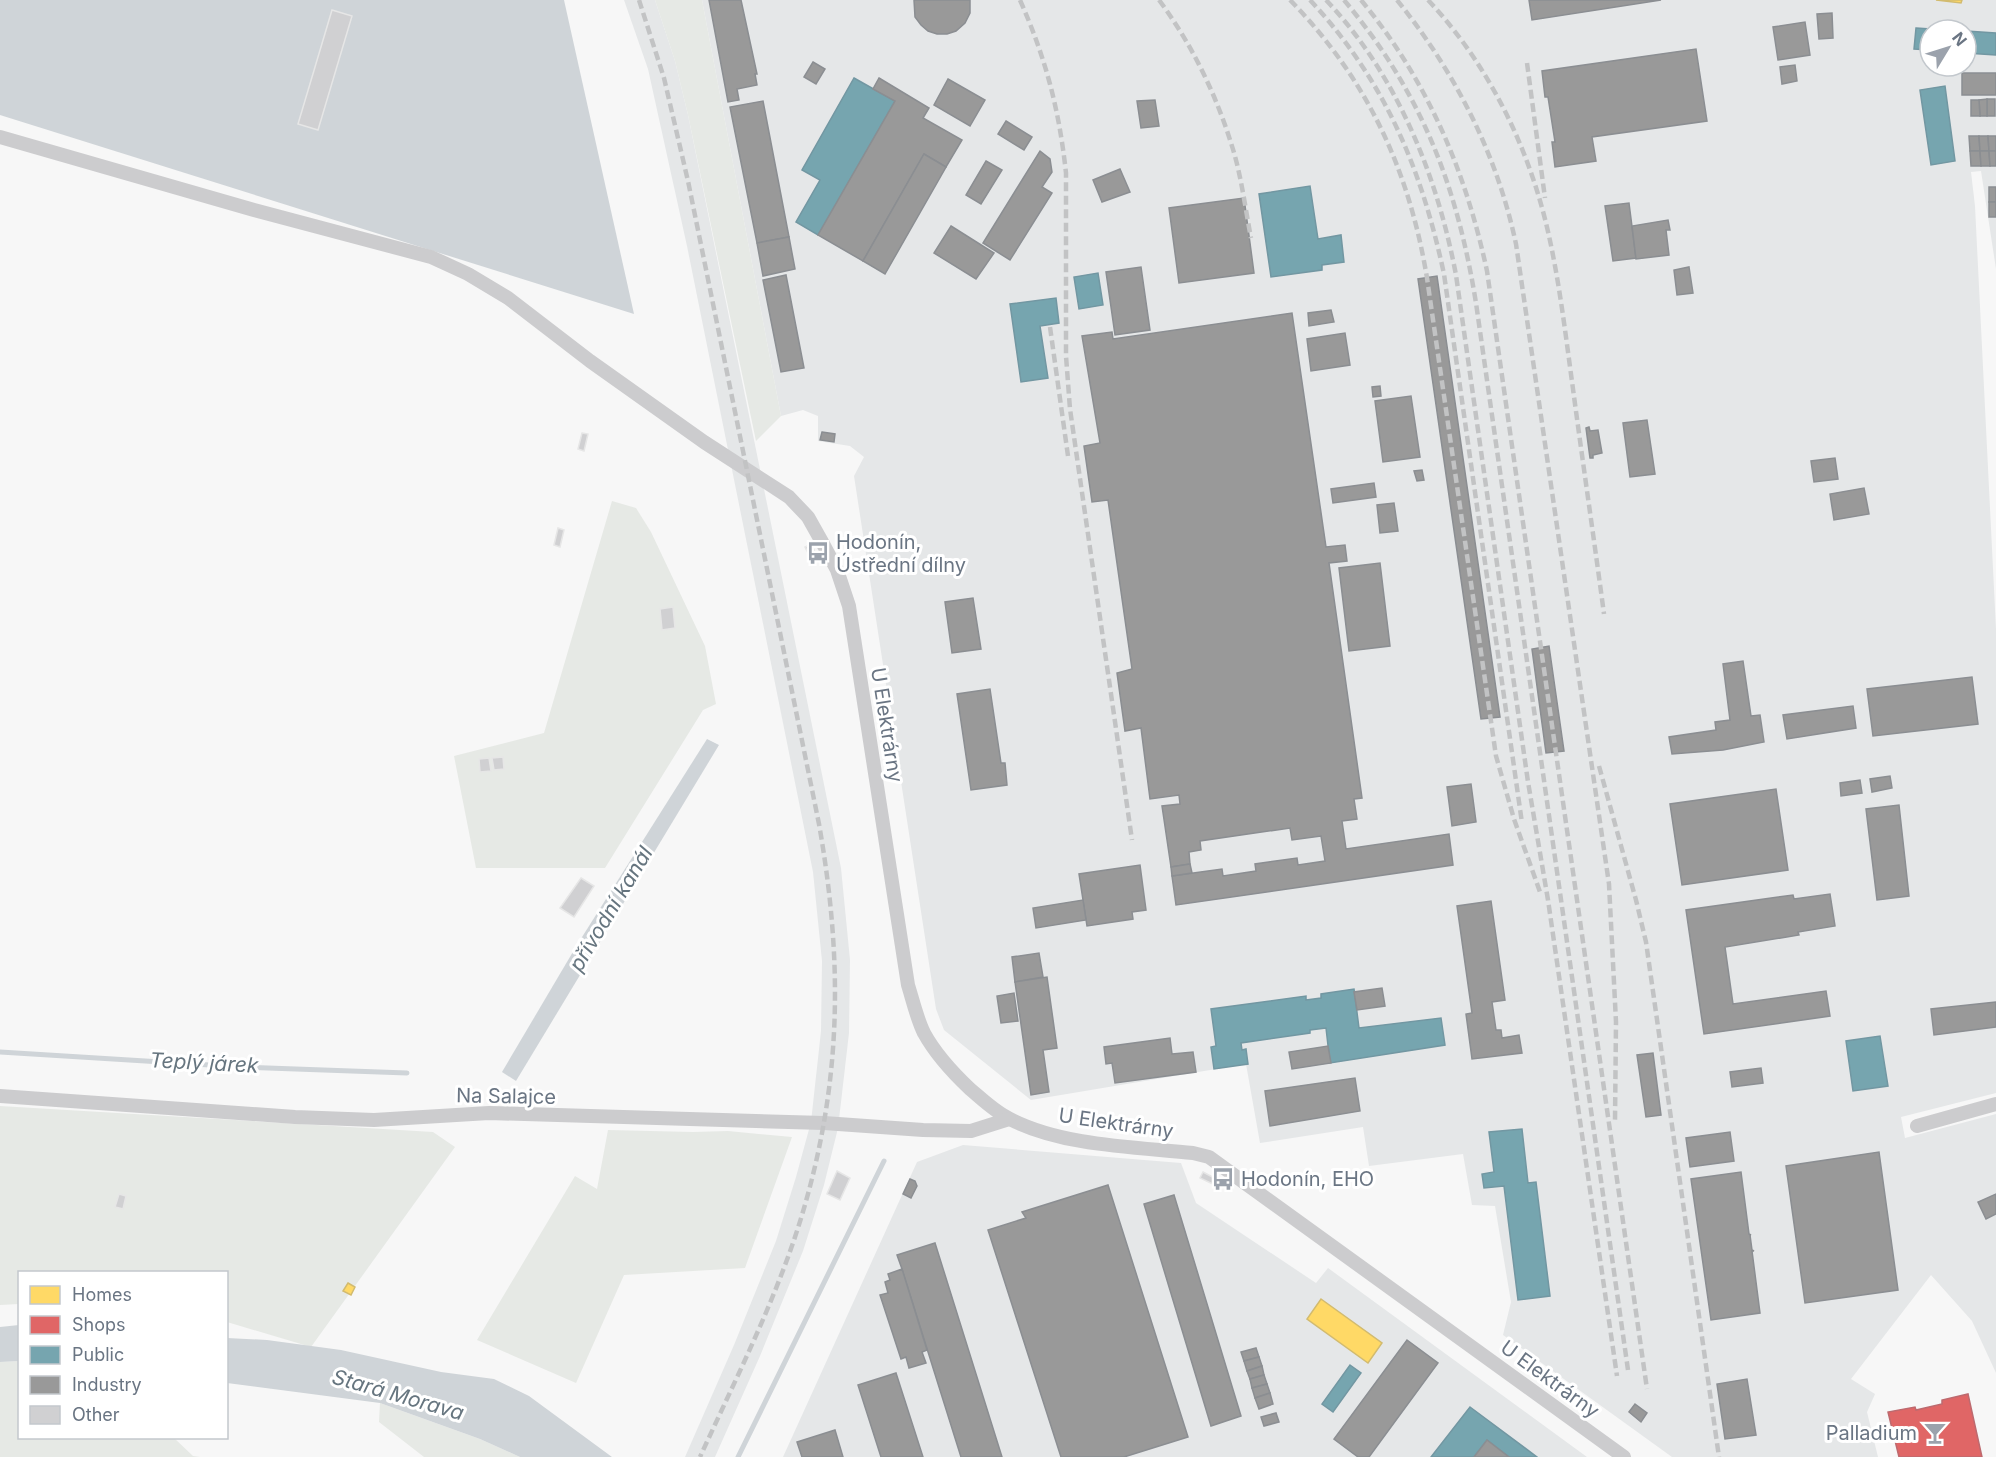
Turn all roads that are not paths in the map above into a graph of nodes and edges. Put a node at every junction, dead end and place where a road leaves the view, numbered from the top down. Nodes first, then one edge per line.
1 (0, 137) edge
2 (0, 1096) edge
3 (1996, 1104) edge
4 (1009, 1119) junction
5 (1917, 1126) dead end
6 (1624, 1457) edge

1 - 4 street, U Elektrárny
2 - 4 street, Na Salajce
3 - 5 street
4 - 6 street, U Elektrárny

